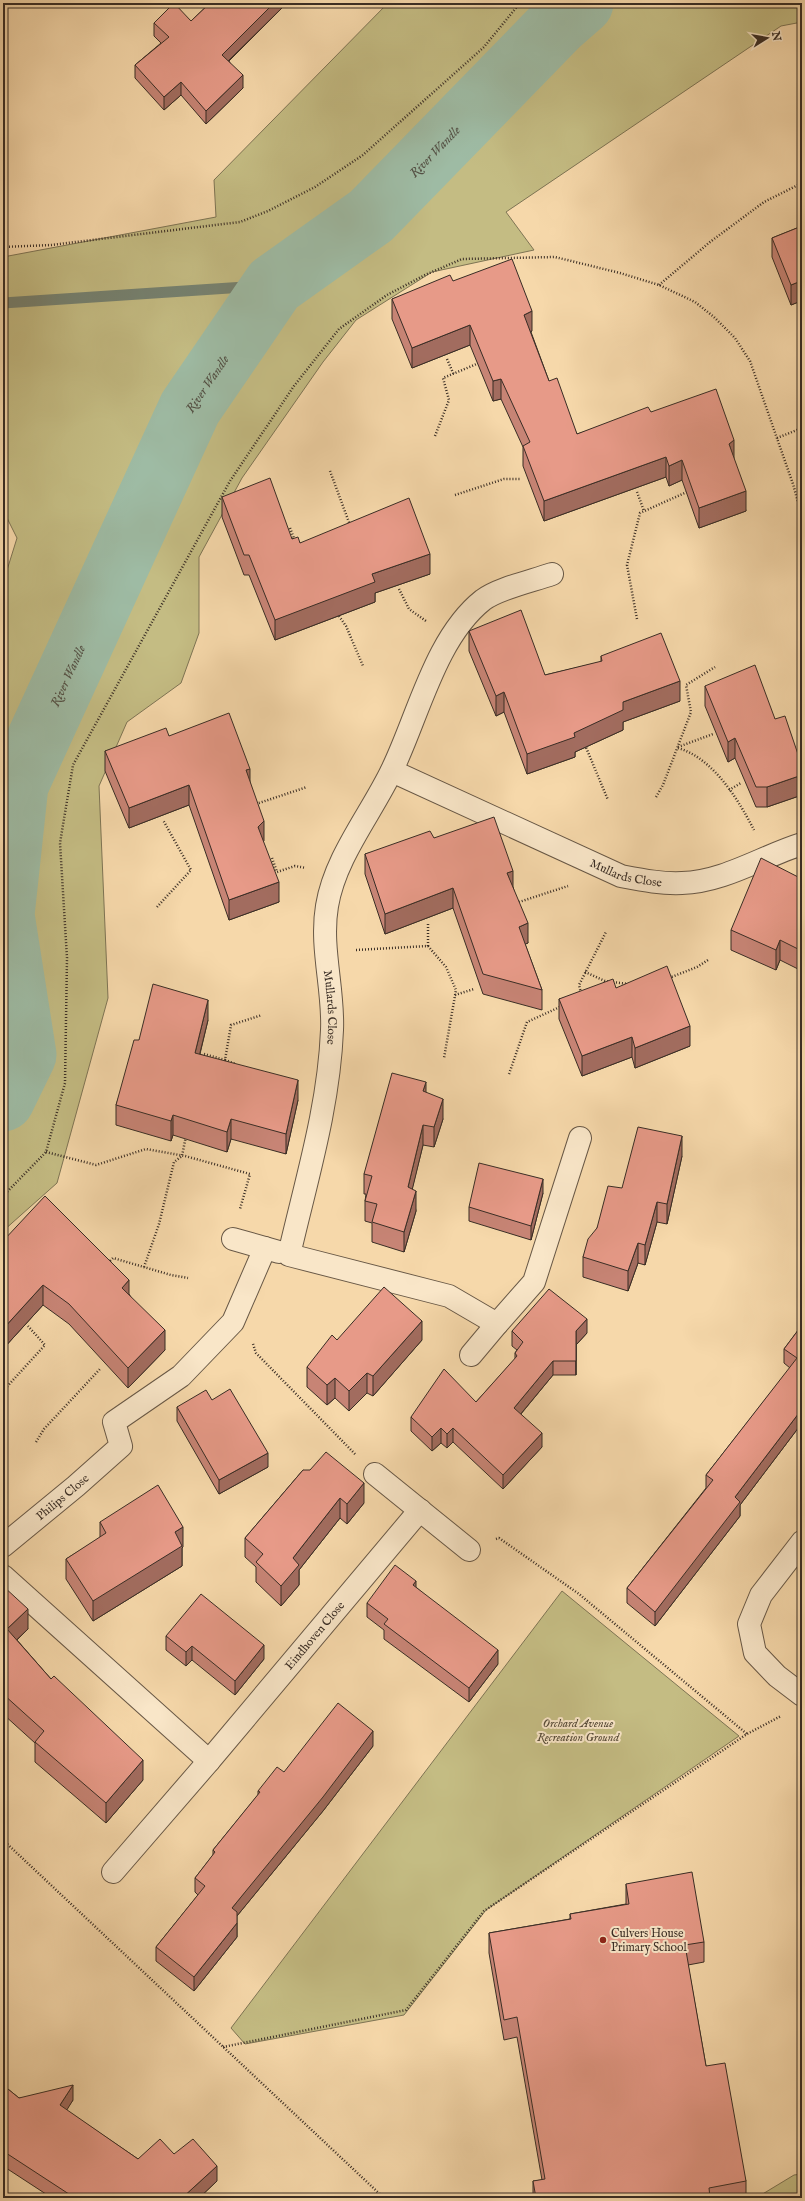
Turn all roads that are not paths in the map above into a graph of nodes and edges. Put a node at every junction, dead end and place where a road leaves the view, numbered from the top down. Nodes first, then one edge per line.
1 (552, 574) dead end
2 (392, 771) junction
3 (802, 844) edge
4 (580, 1138) dead end
5 (232, 1239) road end
6 (265, 1248) junction
7 (289, 1255) junction
8 (497, 1324) junction
9 (471, 1355) dead end
10 (375, 1474) road end
11 (420, 1510) junction
12 (802, 1542) edge
13 (3, 1546) edge
14 (469, 1550) road end
15 (3, 1576) edge
16 (802, 1695) edge
17 (209, 1761) junction
18 (113, 1872) dead end

1 - 2 street, Mullards Close
2 - 3 street, Mullards Close
2 - 7 street, Mullards Close
4 - 8 street
5 - 6 street
6 - 7 street
6 - 13 street, Philips Close
7 - 8 street
8 - 9 street
10 - 11 street
11 - 14 street
11 - 17 street, Eindhoven Close
12 - 16 street
15 - 17 street
17 - 18 street, Eindhoven Close

